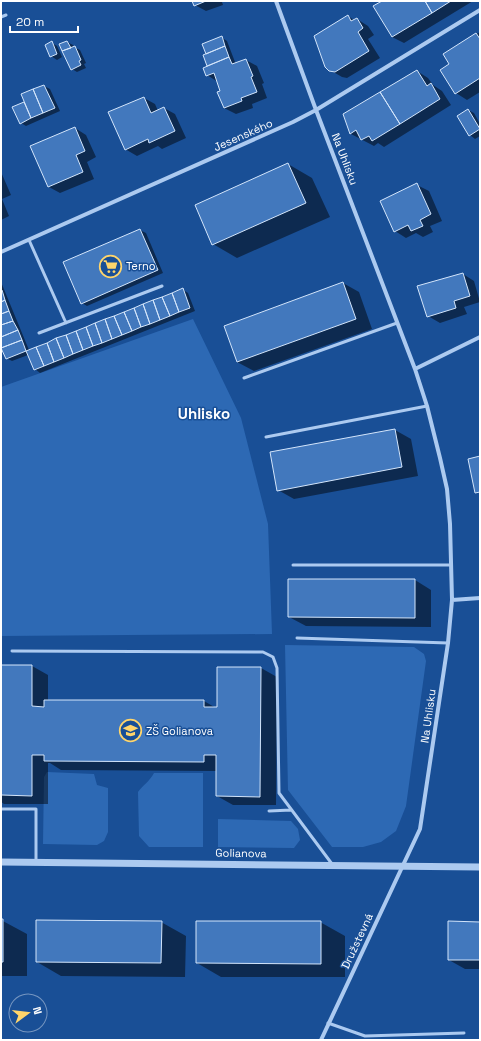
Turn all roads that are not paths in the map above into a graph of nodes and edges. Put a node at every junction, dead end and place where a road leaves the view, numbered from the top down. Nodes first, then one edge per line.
1 (276, 1) edge
2 (480, 10) edge
3 (6, 15) dead end
4 (1, 17) edge
5 (316, 110) junction
6 (29, 240) junction
7 (1, 252) edge
8 (162, 286) dead end
9 (66, 323) junction
10 (397, 323) junction
11 (39, 333) dead end
12 (480, 338) edge
13 (415, 369) junction
14 (244, 378) dead end
15 (427, 406) junction
16 (266, 437) dead end
17 (451, 564) junction
18 (293, 565) dead end
19 (480, 598) edge
20 (452, 600) junction
21 (297, 638) dead end
22 (448, 643) junction
23 (12, 651) dead end
24 (1, 809) edge
25 (291, 810) junction
26 (269, 811) dead end
27 (1, 862) edge
28 (36, 863) junction
29 (333, 865) junction
30 (402, 866) junction
31 (480, 867) edge
32 (328, 1023) junction
33 (464, 1032) dead end
34 (321, 1040) edge

1 - 5 street, Na Uhlisku
2 - 5 street, Jesenského
3 - 4 lane
5 - 6 street, Jesenského
5 - 10 street, Na Uhlisku
6 - 7 street, Jesenského
6 - 9 lane
8 - 9 lane
9 - 11 lane
10 - 13 street, Na Uhlisku
10 - 14 lane
12 - 13 street
13 - 15 street, Na Uhlisku
15 - 16 lane
15 - 17 street, Na Uhlisku
17 - 18 lane
17 - 20 street, Na Uhlisku
19 - 20 street
20 - 22 street, Na Uhlisku
21 - 22 lane
22 - 30 street, Na Uhlisku
23 - 25 lane
24 - 28 lane
25 - 26 lane
25 - 29 lane
27 - 28 street, Golianova
28 - 29 street, Golianova
29 - 30 street, Golianova
30 - 31 street, Golianova
30 - 32 street, Družstevná
32 - 33 lane
32 - 34 street, Družstevná

